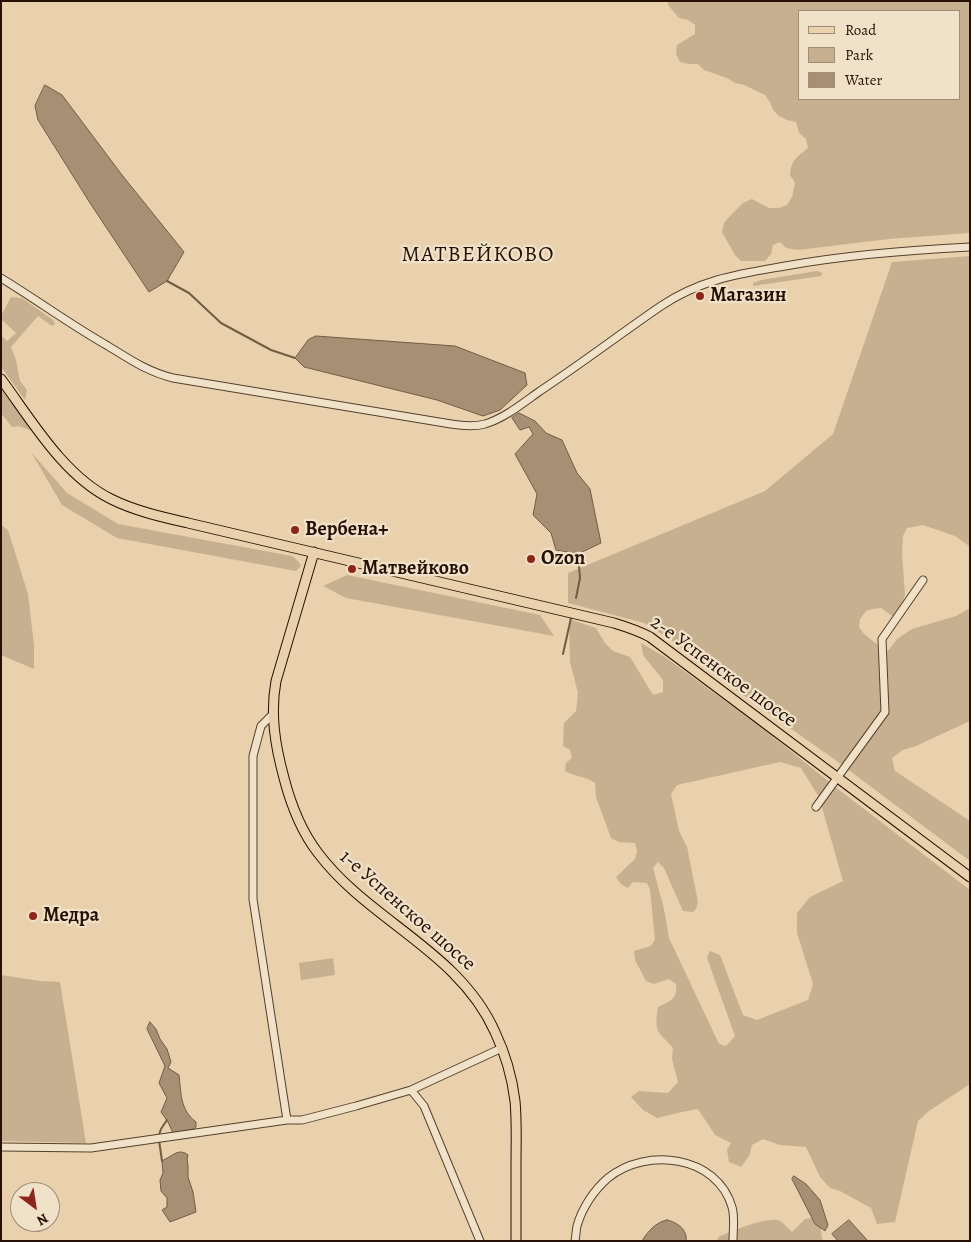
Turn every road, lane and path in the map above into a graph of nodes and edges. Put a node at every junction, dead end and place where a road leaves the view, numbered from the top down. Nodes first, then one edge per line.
1 (970, 246) edge
2 (1, 278) edge
3 (1, 379) edge
4 (314, 552) junction
5 (923, 580) dead end
6 (273, 714) junction
7 (837, 777) junction
8 (816, 807) dead end
9 (970, 877) edge
10 (502, 1048) junction
11 (411, 1090) junction
12 (286, 1120) junction
13 (1, 1147) edge
14 (480, 1241) edge
15 (516, 1241) edge
16 (575, 1241) edge
17 (733, 1241) edge

1 - 2 street
3 - 4 main road, 2-е Успенское шоссе
4 - 6 main road, 1-е Успенское шоссе
4 - 7 main road, 2-е Успенское шоссе
5 - 7 street
6 - 10 main road, 1-е Успенское шоссе
6 - 12 street
7 - 8 street
7 - 9 main road, 2-е Успенское шоссе
10 - 11 street
10 - 15 main road, 1-е Успенское шоссе
11 - 12 street
11 - 14 street
12 - 13 street
16 - 17 street

